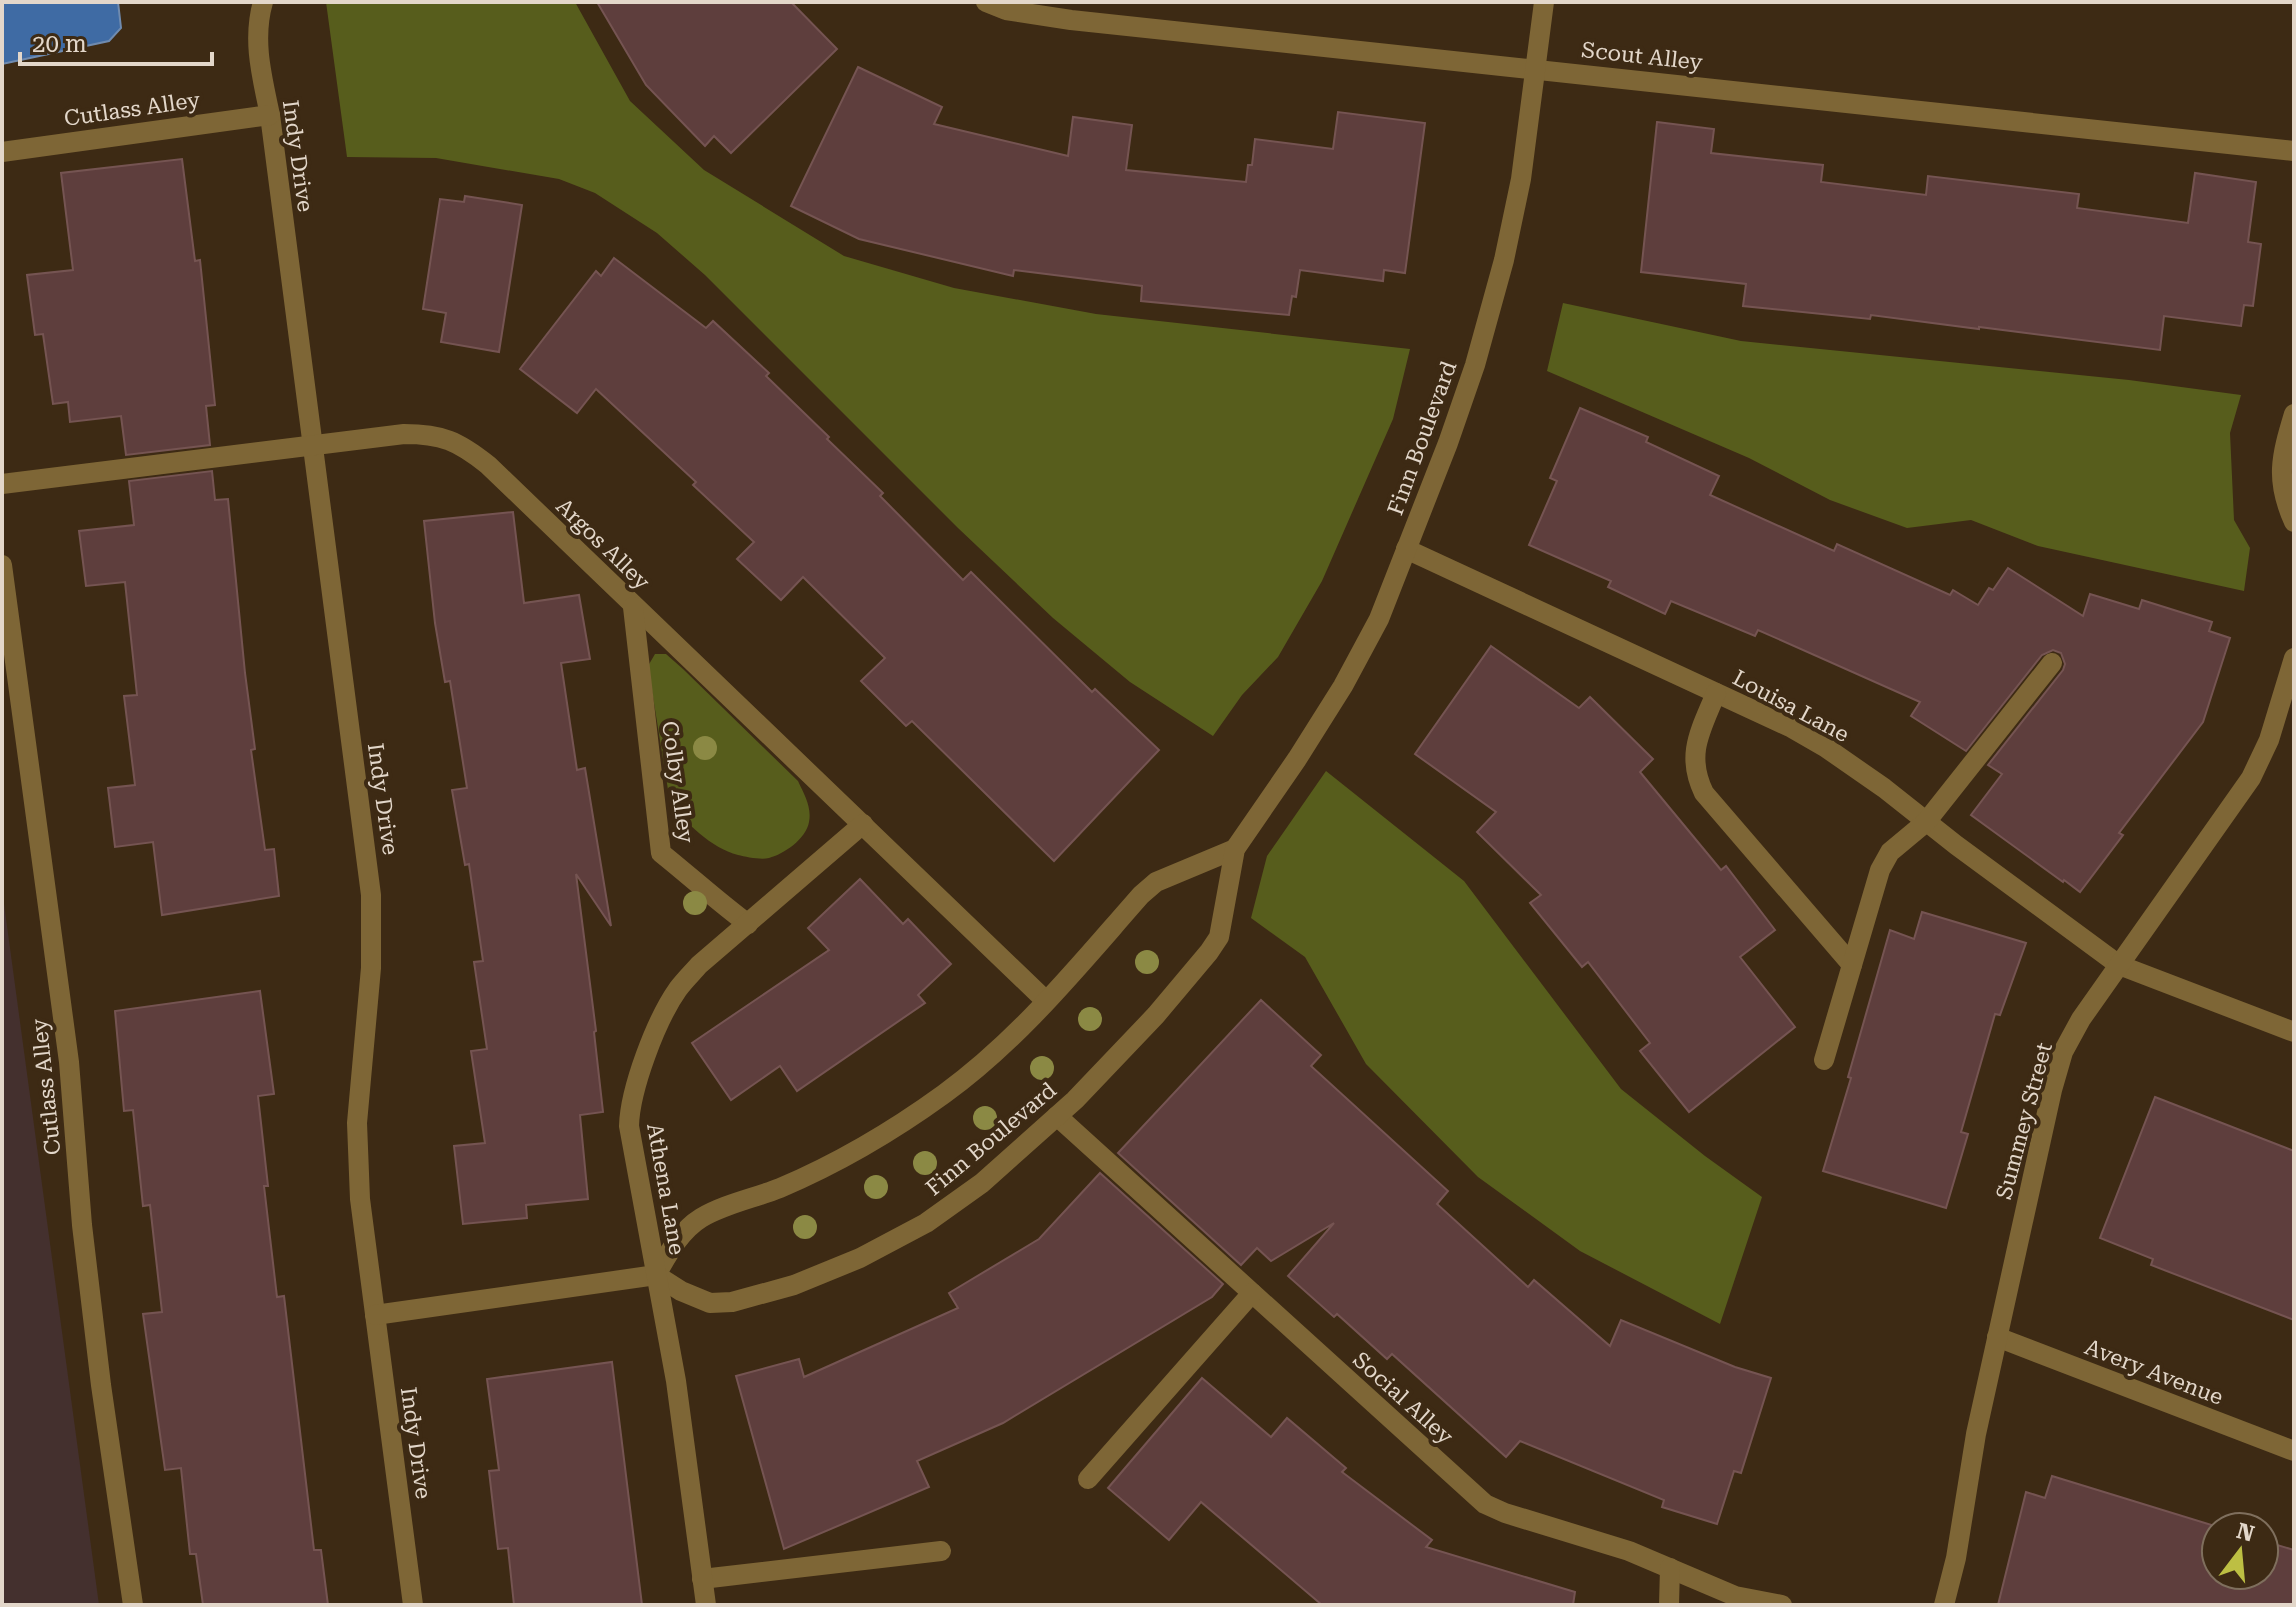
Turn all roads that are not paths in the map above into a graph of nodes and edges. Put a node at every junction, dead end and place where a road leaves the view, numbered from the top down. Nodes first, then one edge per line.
1 (263, 2) edge
2 (986, 2) edge
3 (1544, 2) edge
4 (1536, 70) junction
5 (270, 115) junction
6 (2294, 151) edge
7 (2, 152) edge
8 (2294, 414) edge
9 (311, 446) junction
10 (2, 484) edge
11 (2294, 522) edge
12 (1406, 549) junction
13 (2, 565) edge
14 (633, 607) junction
15 (2294, 658) edge
16 (2052, 663) dead end
17 (1716, 693) junction
18 (1926, 822) junction
19 (863, 824) junction
20 (1235, 849) junction
21 (748, 924) junction
22 (1852, 965) junction
23 (2119, 965) junction
24 (1046, 1001) junction
25 (2294, 1032) edge
26 (1824, 1060) dead end
27 (1057, 1116) junction
28 (656, 1275) junction
29 (1252, 1293) junction
30 (375, 1315) junction
31 (1997, 1337) junction
32 (2294, 1451) edge
33 (1088, 1479) dead end
34 (941, 1551) dead end
35 (1670, 1568) junction
36 (702, 1579) junction
37 (133, 1605) edge
38 (413, 1605) edge
39 (706, 1605) edge
40 (1669, 1605) edge
41 (1782, 1605) edge
42 (1944, 1605) edge

1 - 5 street, Indy Drive
2 - 4 street, Scout Alley
3 - 4 street, Finn Boulevard
4 - 6 street, Scout Alley
4 - 12 street, Finn Boulevard
5 - 7 street, Cutlass Alley
5 - 9 street, Indy Drive
8 - 11 street
9 - 10 street, Argos Alley
9 - 14 street, Argos Alley
9 - 30 street, Indy Drive
12 - 17 street, Louisa Lane
12 - 20 street, Finn Boulevard
13 - 37 street, Cutlass Alley
14 - 19 street, Argos Alley
14 - 21 street, Colby Alley
15 - 23 street, Summey Street
16 - 18 street
17 - 18 street, Louisa Lane
17 - 22 street
18 - 22 street
18 - 23 street, Louisa Lane
19 - 21 street, Athena Lane
19 - 24 street, Argos Alley
20 - 24 street
20 - 27 street, Finn Boulevard
21 - 28 street, Athena Lane
22 - 26 street
23 - 25 street, Louisa Lane
23 - 31 street, Summey Street
24 - 28 street
27 - 28 street, Finn Boulevard
27 - 29 street, Social Alley
28 - 30 street
28 - 36 street, Athena Lane
29 - 33 street
29 - 35 street, Social Alley
30 - 38 street, Indy Drive
31 - 32 street, Avery Avenue
31 - 42 street, Summey Street
34 - 36 street
35 - 40 street
35 - 41 street, Social Alley
36 - 39 street, Athena Lane

